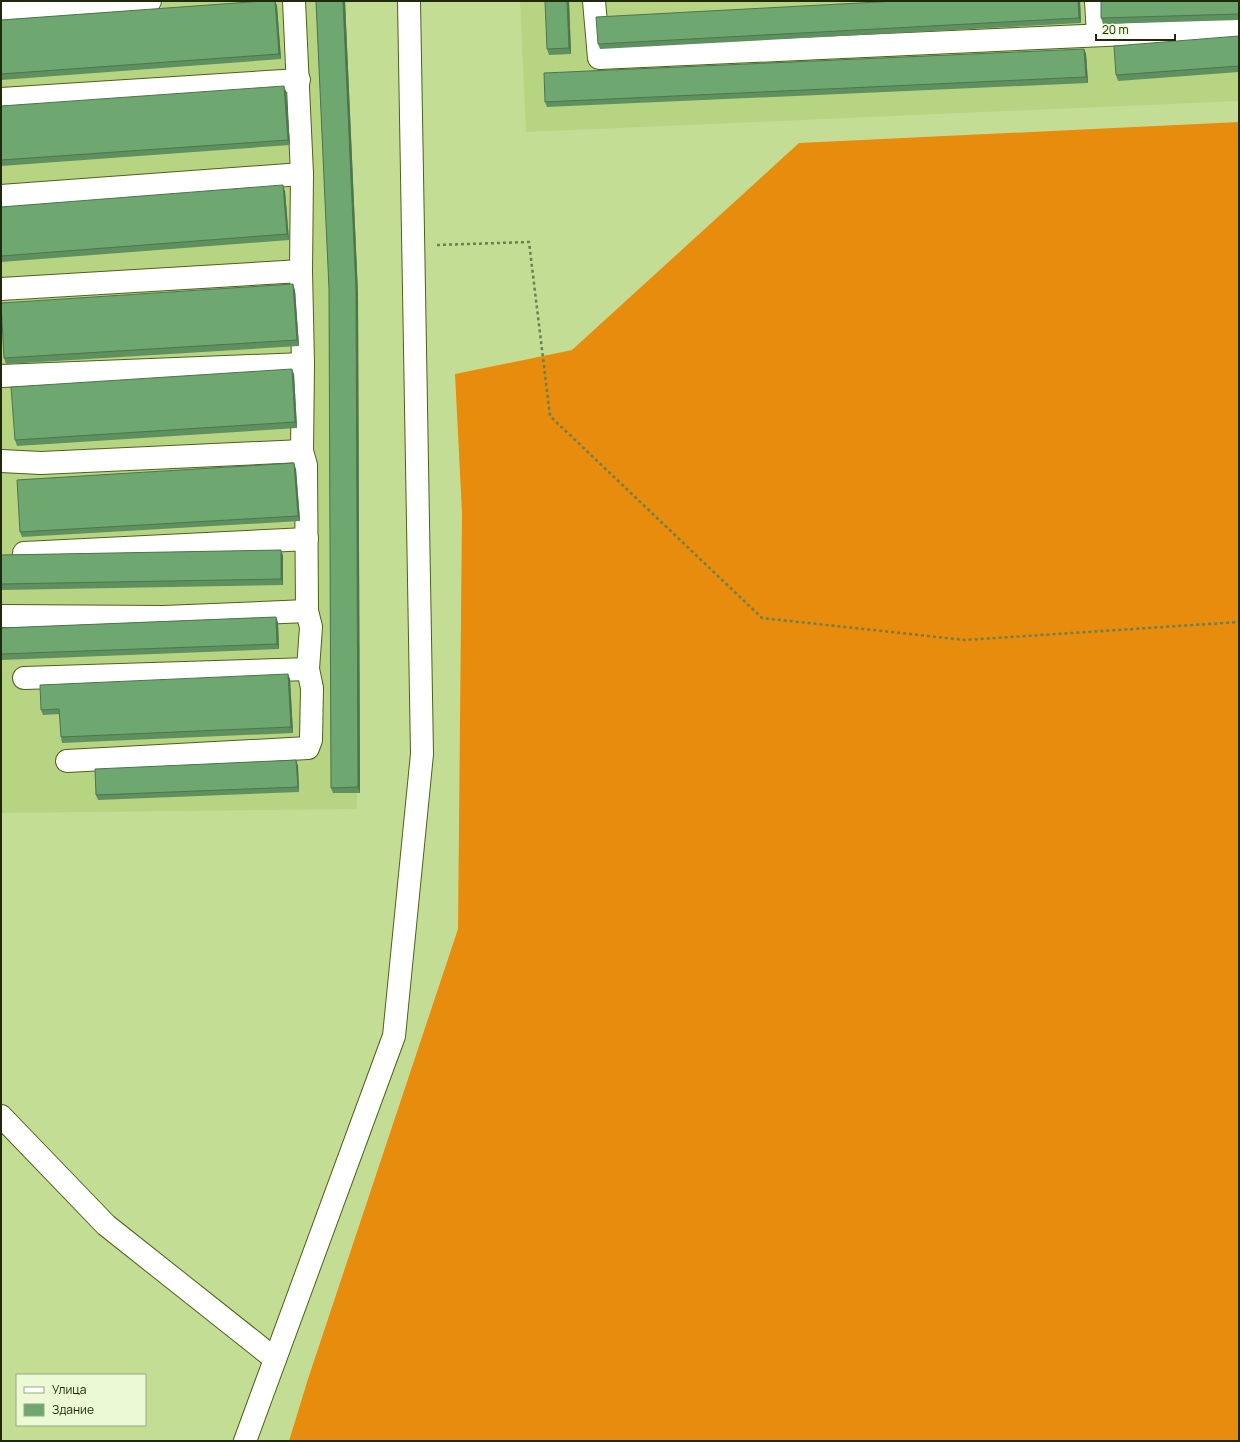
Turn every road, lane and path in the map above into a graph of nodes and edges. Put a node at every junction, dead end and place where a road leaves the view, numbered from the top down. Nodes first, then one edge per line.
1 (150, 1) edge
2 (294, 1) edge
3 (409, 1) edge
4 (594, 1) edge
5 (1096, 1) edge
6 (1, 12) edge
7 (1239, 29) edge
8 (1098, 35) junction
9 (299, 80) junction
10 (1, 99) edge
11 (302, 174) junction
12 (1, 196) edge
13 (412, 245) junction
14 (301, 271) junction
15 (1, 288) edge
16 (304, 364) junction
17 (1, 376) edge
18 (302, 451) junction
19 (1, 461) edge
20 (307, 539) junction
21 (24, 553) edge
22 (307, 611) junction
23 (1, 616) edge
24 (1239, 622) edge
25 (308, 669) junction
26 (24, 678) dead end
27 (67, 760) dead end
28 (1, 1116) edge
29 (275, 1359) junction
30 (246, 1441) edge

1 - 6 street
2 - 9 street
3 - 13 street
4 - 8 street
5 - 8 street
7 - 8 street
9 - 10 street
9 - 11 street
11 - 12 street
11 - 14 street
13 - 24 path
13 - 29 street
14 - 15 street
14 - 16 street
16 - 17 street
16 - 18 street
18 - 19 street
18 - 20 street
20 - 21 street
20 - 22 street
22 - 23 street
22 - 25 street
25 - 26 street
25 - 27 street
28 - 29 street
29 - 30 street

